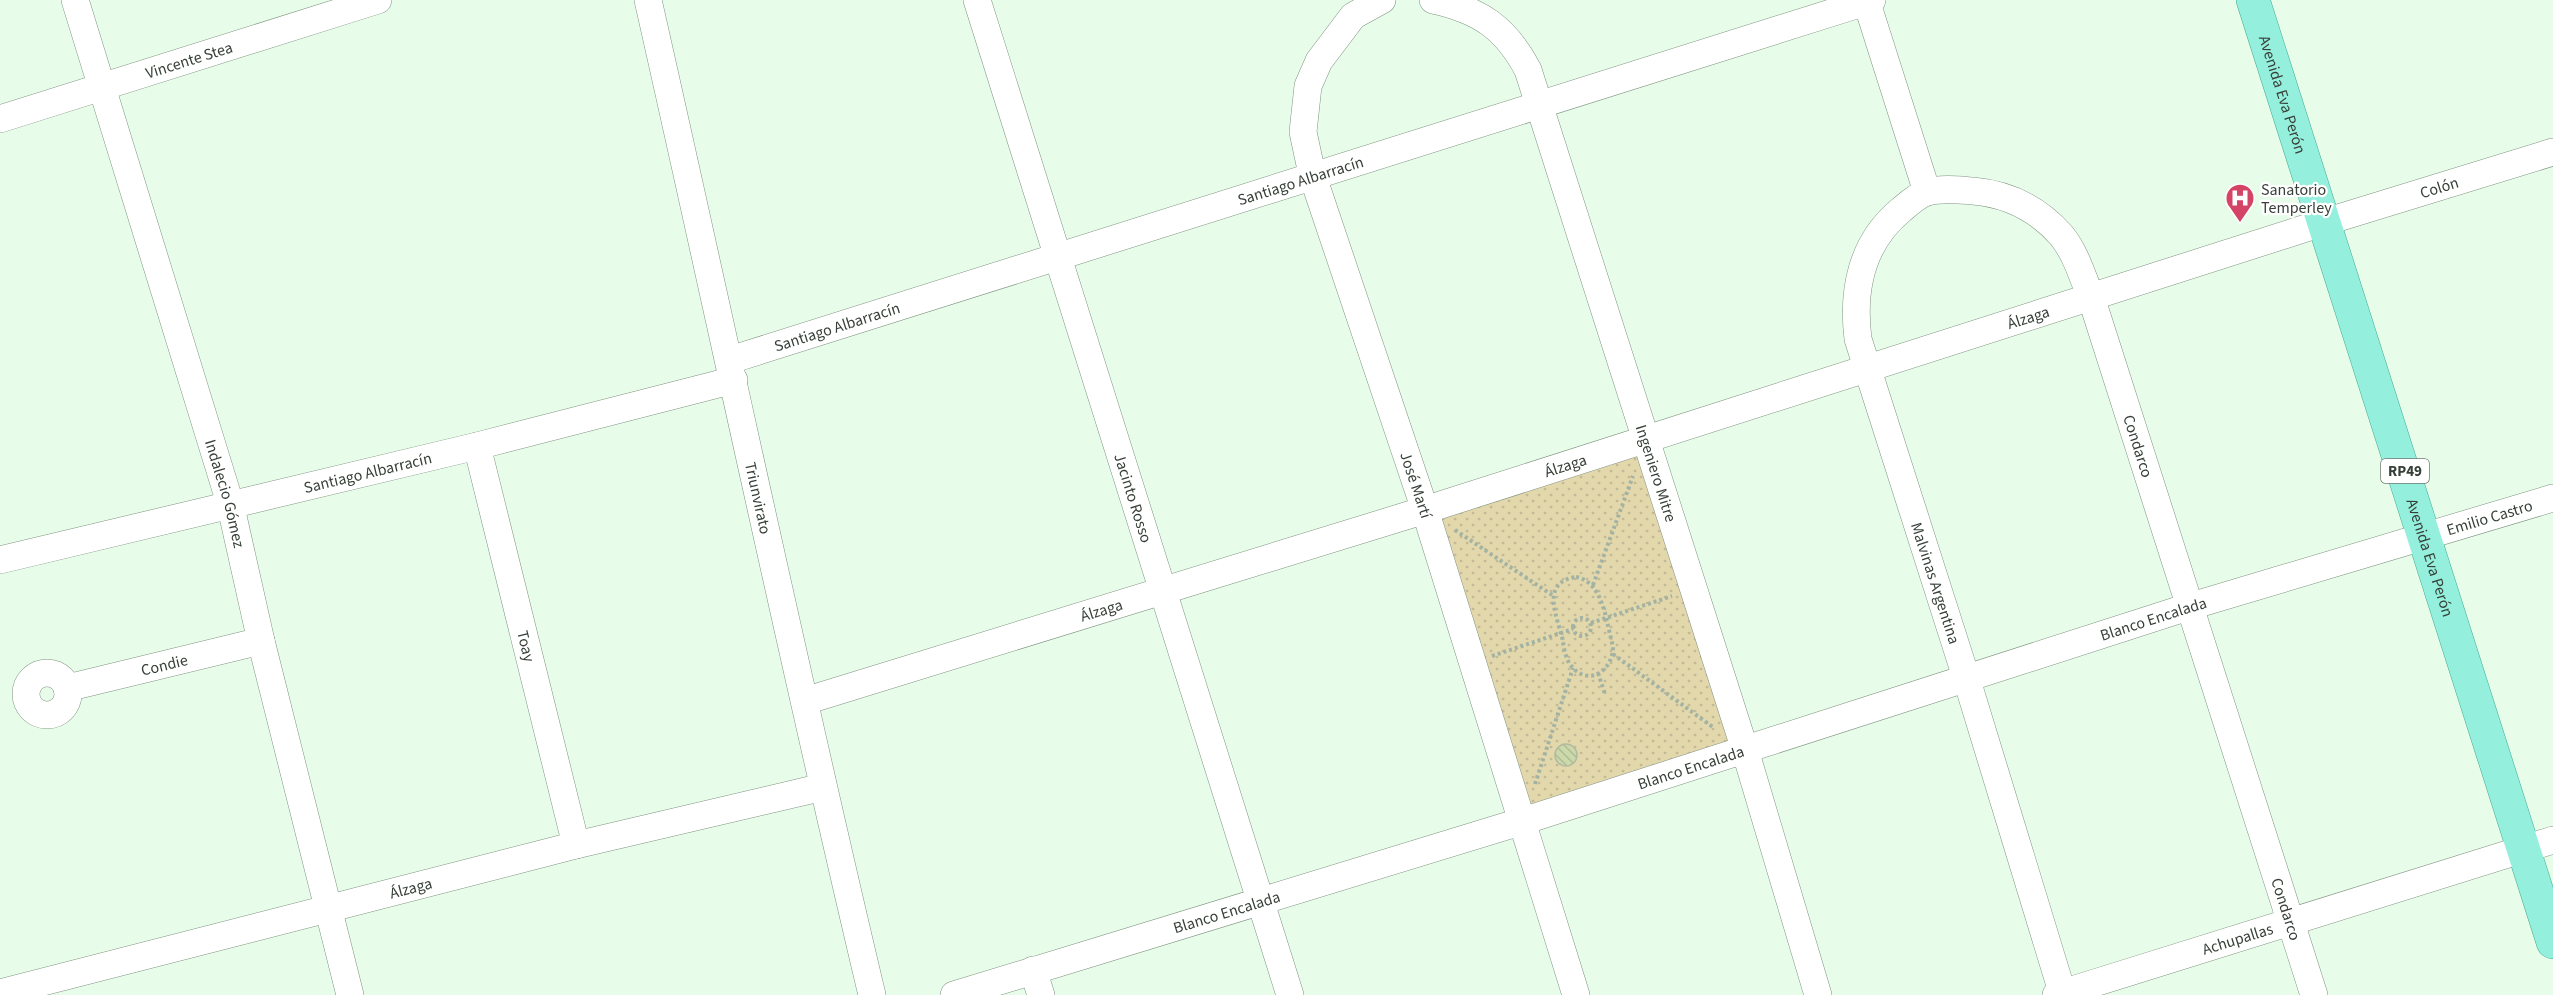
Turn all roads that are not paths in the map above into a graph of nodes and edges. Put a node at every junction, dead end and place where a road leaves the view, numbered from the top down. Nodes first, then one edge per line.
1 (75, 0) edge
2 (378, 0) edge
3 (648, 0) edge
4 (977, 0) edge
5 (1382, 0) edge
6 (1433, 0) edge
7 (2253, 0) edge
8 (1868, 1) edge
9 (102, 87) junction
10 (1541, 106) junction
11 (0, 118) edge
12 (2553, 152) edge
13 (1312, 174) junction
14 (1927, 192) junction
15 (2325, 222) junction
16 (1056, 258) junction
17 (2091, 297) junction
18 (732, 370) junction
19 (1867, 370) junction
20 (1647, 439) junction
21 (477, 446) junction
22 (2553, 498) edge
23 (230, 503) junction
24 (1425, 510) junction
25 (2427, 537) junction
26 (0, 560) edge
27 (1163, 590) junction
28 (2188, 607) junction
29 (261, 641) junction
30 (1966, 677) junction
31 (67, 688) dead end
32 (806, 701) junction
33 (1744, 750) junction
34 (823, 787) junction
35 (1523, 821) junction
36 (576, 845) junction
37 (2538, 845) edge
38 (1261, 902) junction
39 (328, 909) junction
40 (2291, 920) junction
41 (2553, 942) edge
42 (1037, 982) edge
43 (0, 993) edge
44 (2061, 994) edge
45 (350, 995) edge
46 (872, 995) edge
47 (954, 995) edge
48 (1290, 995) edge
49 (1576, 995) edge
50 (1818, 995) edge
51 (2314, 995) edge

1 - 9 street, Indalecio Gómez
2 - 9 street, Vincente Stea
3 - 18 street, Triunvirato
4 - 16 street, Jacinto Rosso
5 - 13 street, José Martí
6 - 10 street, Ingeniero Mitre
7 - 15 main road, Avenida Eva Perón / RP49
8 - 10 street, Santiago Albarracín
8 - 14 street
9 - 11 street, Vincente Stea
9 - 23 street, Indalecio Gómez
10 - 13 street, Santiago Albarracín
10 - 20 street, Ingeniero Mitre
12 - 15 street, Colón
13 - 16 street, Santiago Albarracín
13 - 24 street, José Martí
14 - 17 street, Condarco
14 - 19 street, Malvinas Argentina
15 - 17 street, Álzaga
15 - 25 main road, Avenida Eva Perón / RP49
16 - 18 street, Santiago Albarracín
16 - 27 street, Jacinto Rosso
17 - 19 street, Álzaga
17 - 28 street, Condarco
18 - 21 street, Santiago Albarracín
18 - 32 street, Triunvirato
19 - 20 street, Álzaga
19 - 30 street, Malvinas Argentina
20 - 24 street, Álzaga
20 - 33 street, Ingeniero Mitre
21 - 23 street, Santiago Albarracín
21 - 36 street, Toay
22 - 25 street, Emilio Castro
23 - 26 street, Santiago Albarracín
23 - 29 street, Indalecio Gómez
24 - 27 street, Álzaga
24 - 35 street, José Martí
25 - 28 street, Blanco Encalada
25 - 37 main road, Avenida Eva Perón / RP49
27 - 32 street, Álzaga
27 - 38 street, Jacinto Rosso
28 - 30 street, Blanco Encalada
28 - 40 street, Condarco
29 - 31 street, Condie
29 - 39 street, Indalecio Gómez
30 - 33 street, Blanco Encalada
30 - 44 street, Malvinas Argentina
32 - 34 street, Triunvirato
33 - 35 street, Blanco Encalada
33 - 50 street, Ingeniero Mitre
34 - 36 street, Álzaga
34 - 46 street, Triunvirato
35 - 38 street, Blanco Encalada
35 - 49 street, José Martí
36 - 39 street, Álzaga
37 - 40 street, Achupallas
37 - 41 main road, Avenida Eva Perón / RP49
38 - 42 street, Blanco Encalada
38 - 48 street, Jacinto Rosso
39 - 43 street, Álzaga
39 - 45 street, Indalecio Gómez
40 - 44 street, Achupallas
40 - 51 street, Condarco
42 - 47 street, Blanco Encalada

